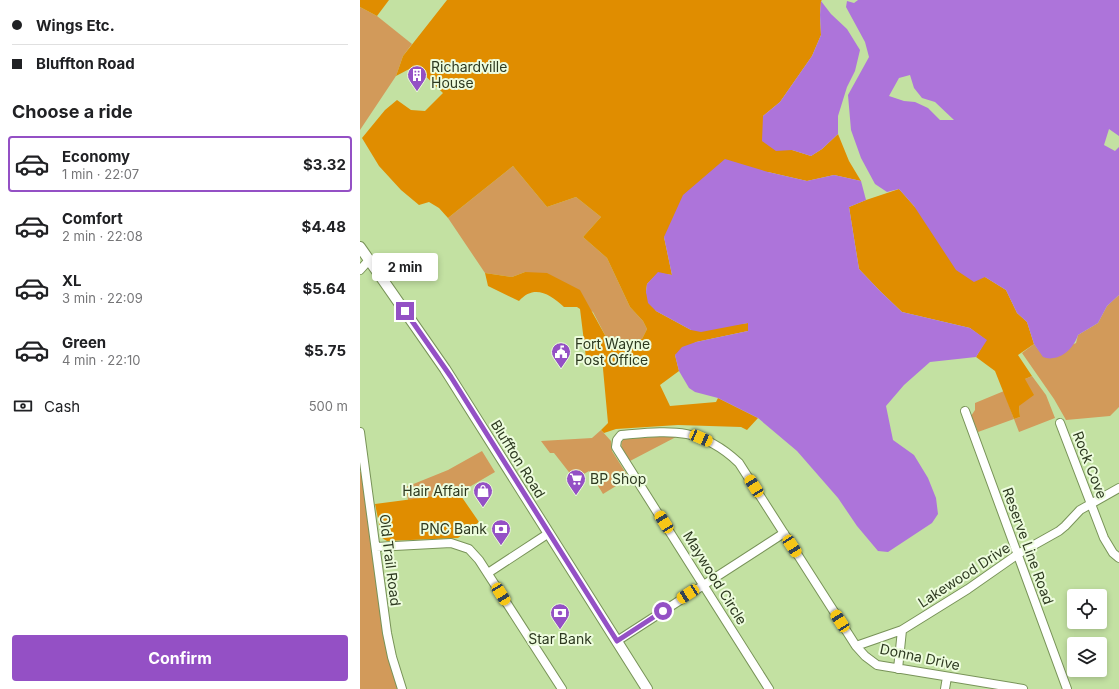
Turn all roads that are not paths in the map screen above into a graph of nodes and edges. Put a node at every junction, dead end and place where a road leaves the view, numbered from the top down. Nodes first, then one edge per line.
1 (360, 247) edge
2 (365, 262) edge
3 (360, 270) edge
4 (965, 411) dead end
5 (1060, 423) dead end
6 (360, 432) edge
7 (617, 440) joint
8 (1119, 488) edge
9 (1091, 504) junction
10 (549, 533) junction
11 (784, 534) junction
12 (376, 547) junction
13 (1018, 554) junction
14 (1119, 558) edge
15 (488, 573) junction
16 (703, 585) junction
17 (902, 630) junction
18 (617, 641) junction
19 (856, 646) junction
20 (898, 669) junction
21 (947, 677) junction
22 (402, 689) edge
23 (562, 689) edge
24 (647, 689) edge
25 (769, 689) edge
26 (945, 689) edge
27 (1023, 689) edge
28 (1067, 689) edge

1 - 2 main road, Bluffton Road
2 - 3 street
2 - 10 main road, Bluffton Road
4 - 13 street, Reserve Line Road
5 - 9 street, Rock Cove
6 - 12 street, Old Trail Road
7 - 11 street, Donna Drive
7 - 16 street, Maywood Circle
8 - 9 street, Lakewood Drive
9 - 13 street, Lakewood Drive
9 - 14 street, Rock Cove
10 - 15 street
10 - 18 main road, Bluffton Road
11 - 16 street
11 - 19 street, Donna Drive
12 - 15 street
12 - 22 street, Old Trail Road
13 - 17 street, Lakewood Drive
13 - 28 street, Reserve Line Road
15 - 23 street
16 - 18 street
16 - 25 street, Maywood Circle
17 - 19 street, Lakewood Drive
17 - 20 street
18 - 24 main road, Bluffton Road
19 - 20 street, Donna Drive
20 - 21 street, Donna Drive
21 - 26 street
21 - 27 street, Donna Drive

